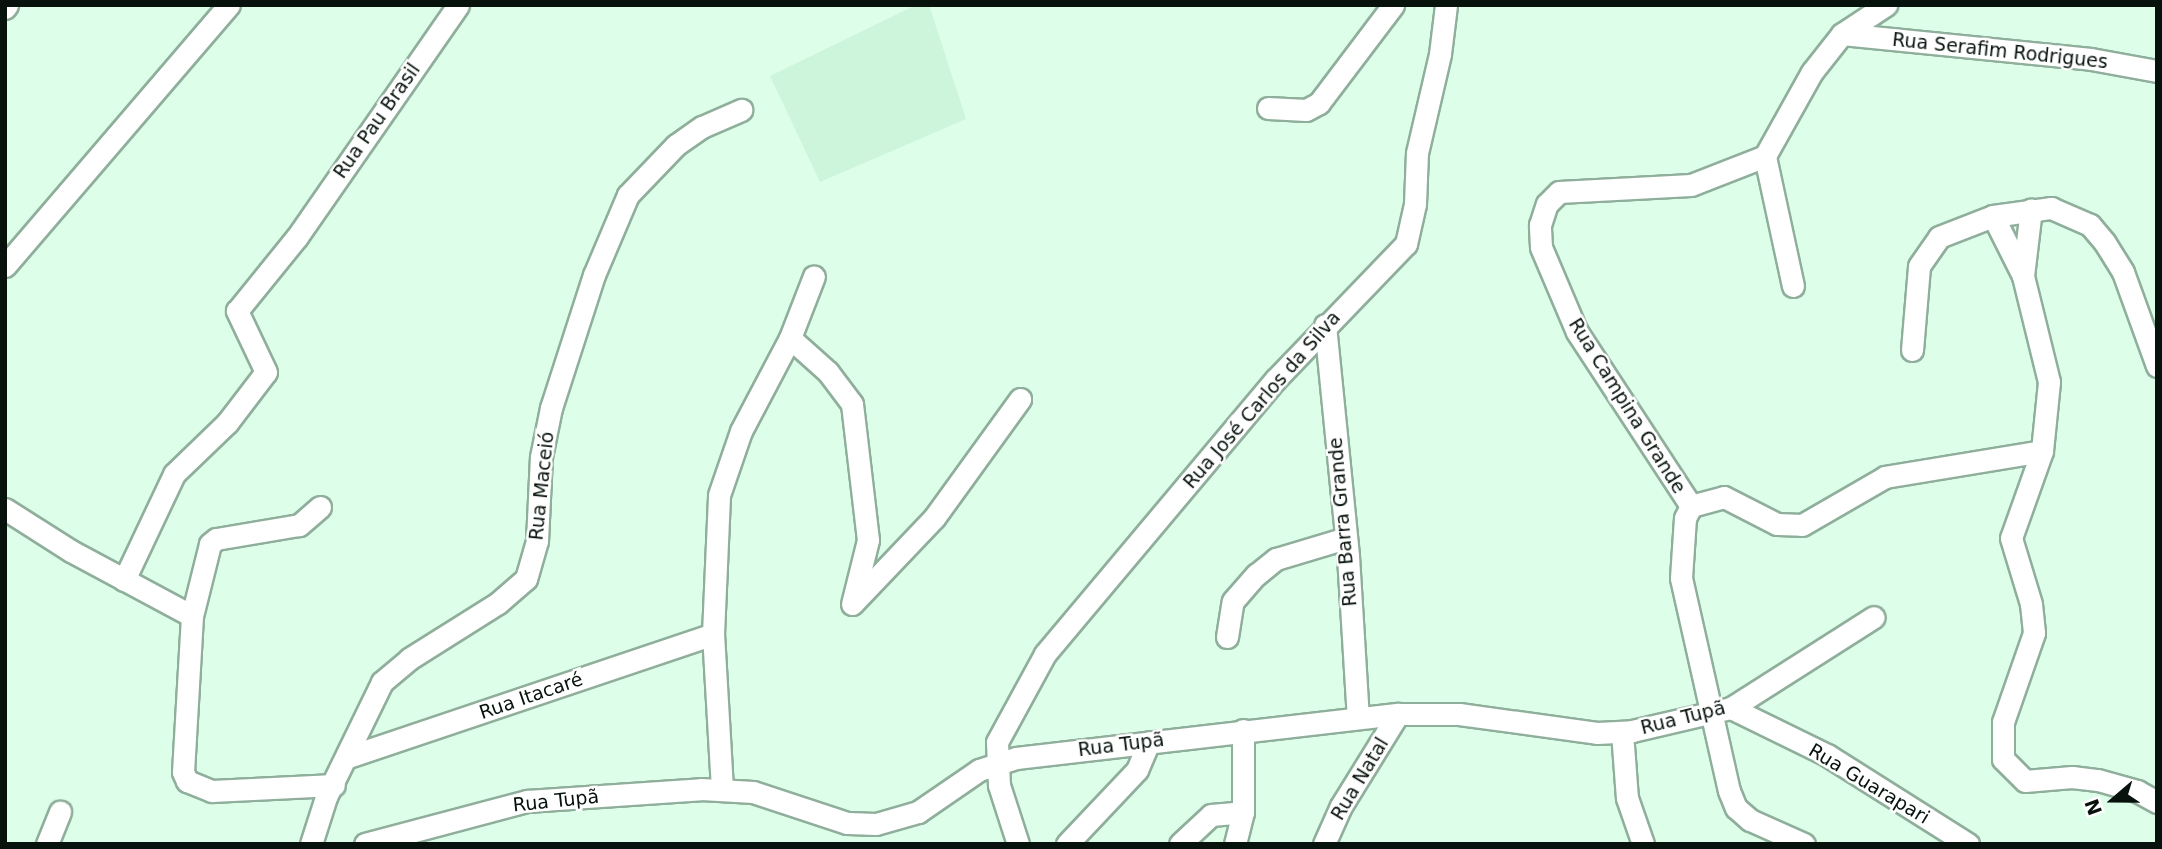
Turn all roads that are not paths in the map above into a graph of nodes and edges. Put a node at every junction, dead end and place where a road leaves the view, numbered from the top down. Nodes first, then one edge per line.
1 (229, 5) edge
2 (458, 5) edge
3 (1393, 5) edge
4 (1446, 5) edge
5 (1885, 5) edge
6 (1842, 34) junction
7 (2157, 71) edge
8 (1268, 108) dead end
9 (741, 110) dead end
10 (1765, 156) junction
11 (2031, 209) junction
12 (1993, 216) junction
13 (5, 266) edge
14 (814, 276) dead end
15 (2023, 276) junction
16 (1793, 286) dead end
17 (1325, 325) junction
18 (790, 338) junction
19 (1912, 350) dead end
20 (2157, 366) edge
21 (1020, 399) dead end
22 (2042, 451) junction
23 (1691, 506) junction
24 (320, 508) dead end
25 (5, 509) edge
26 (1346, 538) junction
27 (124, 580) junction
28 (192, 616) junction
29 (1874, 617) dead end
30 (713, 634) junction
31 (1227, 637) dead end
32 (1723, 710) junction
33 (1398, 715) junction
34 (1358, 718) junction
35 (1243, 730) junction
36 (1622, 732) junction
37 (1149, 742) junction
38 (348, 757) junction
39 (995, 763) junction
40 (334, 785) junction
41 (722, 789) junction
42 (2157, 802) edge
43 (60, 812) dead end
44 (1244, 813) junction
45 (1792, 842) edge
46 (47, 844) edge
47 (311, 844) edge
48 (365, 844) edge
49 (1018, 844) edge
50 (1067, 844) edge
51 (1180, 844) edge
52 (1235, 844) edge
53 (1324, 844) edge
54 (1643, 844) edge
55 (1968, 844) edge

1 - 13 street
2 - 27 street, Rua Pau Brasil
3 - 8 street
4 - 17 street, Rua José Carlos da Silva
5 - 6 street
6 - 7 street, Rua Serafim Rodrigues
6 - 10 street
9 - 38 street, Rua Maceió
10 - 16 street
10 - 23 street, Rua Campina Grande
11 - 12 street
11 - 15 street
11 - 20 street
12 - 15 street
12 - 19 street
14 - 18 street
15 - 22 street
17 - 26 street, Rua Barra Grande
17 - 39 street, Rua José Carlos da Silva
18 - 21 street
18 - 30 street
22 - 23 street
22 - 42 street
23 - 32 street
24 - 28 street
25 - 27 street
26 - 31 street
26 - 34 street, Rua Barra Grande
27 - 28 street
28 - 40 street
29 - 32 street, Rua Tupã
30 - 38 street, Rua Itacaré
30 - 41 street
32 - 36 street, Rua Tupã
32 - 45 street
32 - 55 street, Rua Guarapari
33 - 34 street, Rua Tupã
33 - 36 street, Rua Tupã
33 - 53 street, Rua Natal
34 - 35 street, Rua Tupã
35 - 37 street, Rua Tupã
35 - 44 street
36 - 54 street
37 - 39 street, Rua Tupã
37 - 50 street
38 - 40 street, Rua Maceió
39 - 41 street, Rua Tupã
39 - 49 street
40 - 47 street, Rua Maceió
41 - 48 street, Rua Tupã
43 - 46 street
44 - 51 street
44 - 52 street

